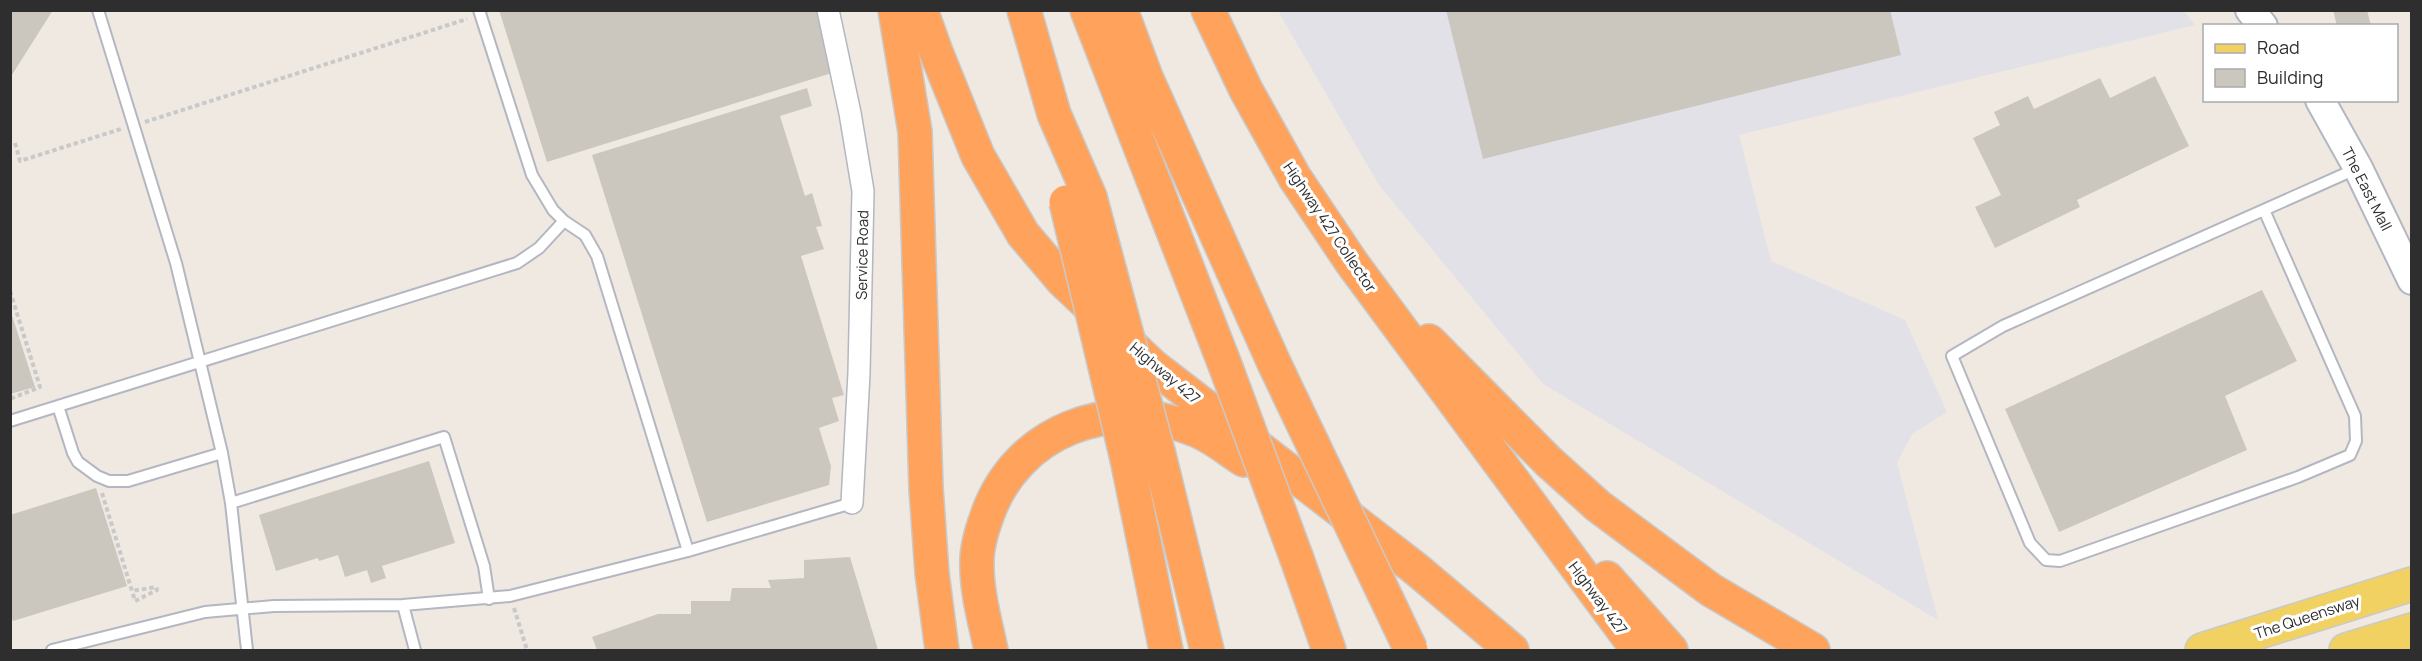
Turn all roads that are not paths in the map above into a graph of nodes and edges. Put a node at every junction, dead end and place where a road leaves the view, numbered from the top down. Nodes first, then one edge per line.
1 (98, 10) edge
2 (828, 10) edge
3 (895, 10) edge
4 (921, 10) edge
5 (1024, 10) edge
6 (1088, 10) edge
7 (1121, 10) edge
8 (1208, 10) edge
9 (2250, 10) edge
10 (480, 13) edge
11 (2261, 24) edge
12 (2321, 102) edge
13 (2358, 168) junction
14 (1078, 200) junction
15 (2264, 210) junction
16 (564, 221) junction
17 (1352, 263) junction
18 (2412, 280) edge
19 (199, 362) junction
20 (58, 406) junction
21 (10, 422) edge
22 (1473, 429) junction
23 (222, 453) junction
24 (231, 503) junction
25 (852, 503) joint
26 (688, 552) junction
27 (1416, 569) junction
28 (2412, 584) edge
29 (489, 599) junction
30 (403, 605) junction
31 (243, 608) junction
32 (2412, 630) edge
33 (52, 651) edge
34 (248, 651) edge
35 (415, 651) edge
36 (942, 651) edge
37 (991, 651) edge
38 (1166, 651) edge
39 (1207, 651) edge
40 (1329, 651) edge
41 (1412, 651) edge
42 (1512, 651) edge
43 (1638, 651) edge
44 (1671, 651) edge
45 (1813, 651) edge
46 (2202, 651) edge
47 (2346, 651) edge

1 - 19 lane
2 - 25 street, Service Road
3 - 36 highway
4 - 27 highway, Highway 427
5 - 14 highway
6 - 40 highway, bridge
7 - 41 highway, bridge
8 - 17 highway, Highway 427 Collector
9 - 11 main road
10 - 16 lane
12 - 13 main road, The East Mall
13 - 15 lane
13 - 18 main road, The East Mall
14 - 38 highway, bridge
14 - 39 highway, bridge
15 - 15 lane
16 - 19 lane
16 - 26 lane
17 - 22 highway, Highway 427 Collector
17 - 45 highway
19 - 20 lane
19 - 23 lane
20 - 21 lane
20 - 23 lane
22 - 43 highway, Highway 427
22 - 44 highway
23 - 24 lane
24 - 29 lane
24 - 31 lane
25 - 26 lane
26 - 29 lane
27 - 37 highway
27 - 42 highway, Highway 427
28 - 46 main road, The Queensway
29 - 30 lane
30 - 31 lane
30 - 35 lane
31 - 33 lane
31 - 34 lane
32 - 47 main road

